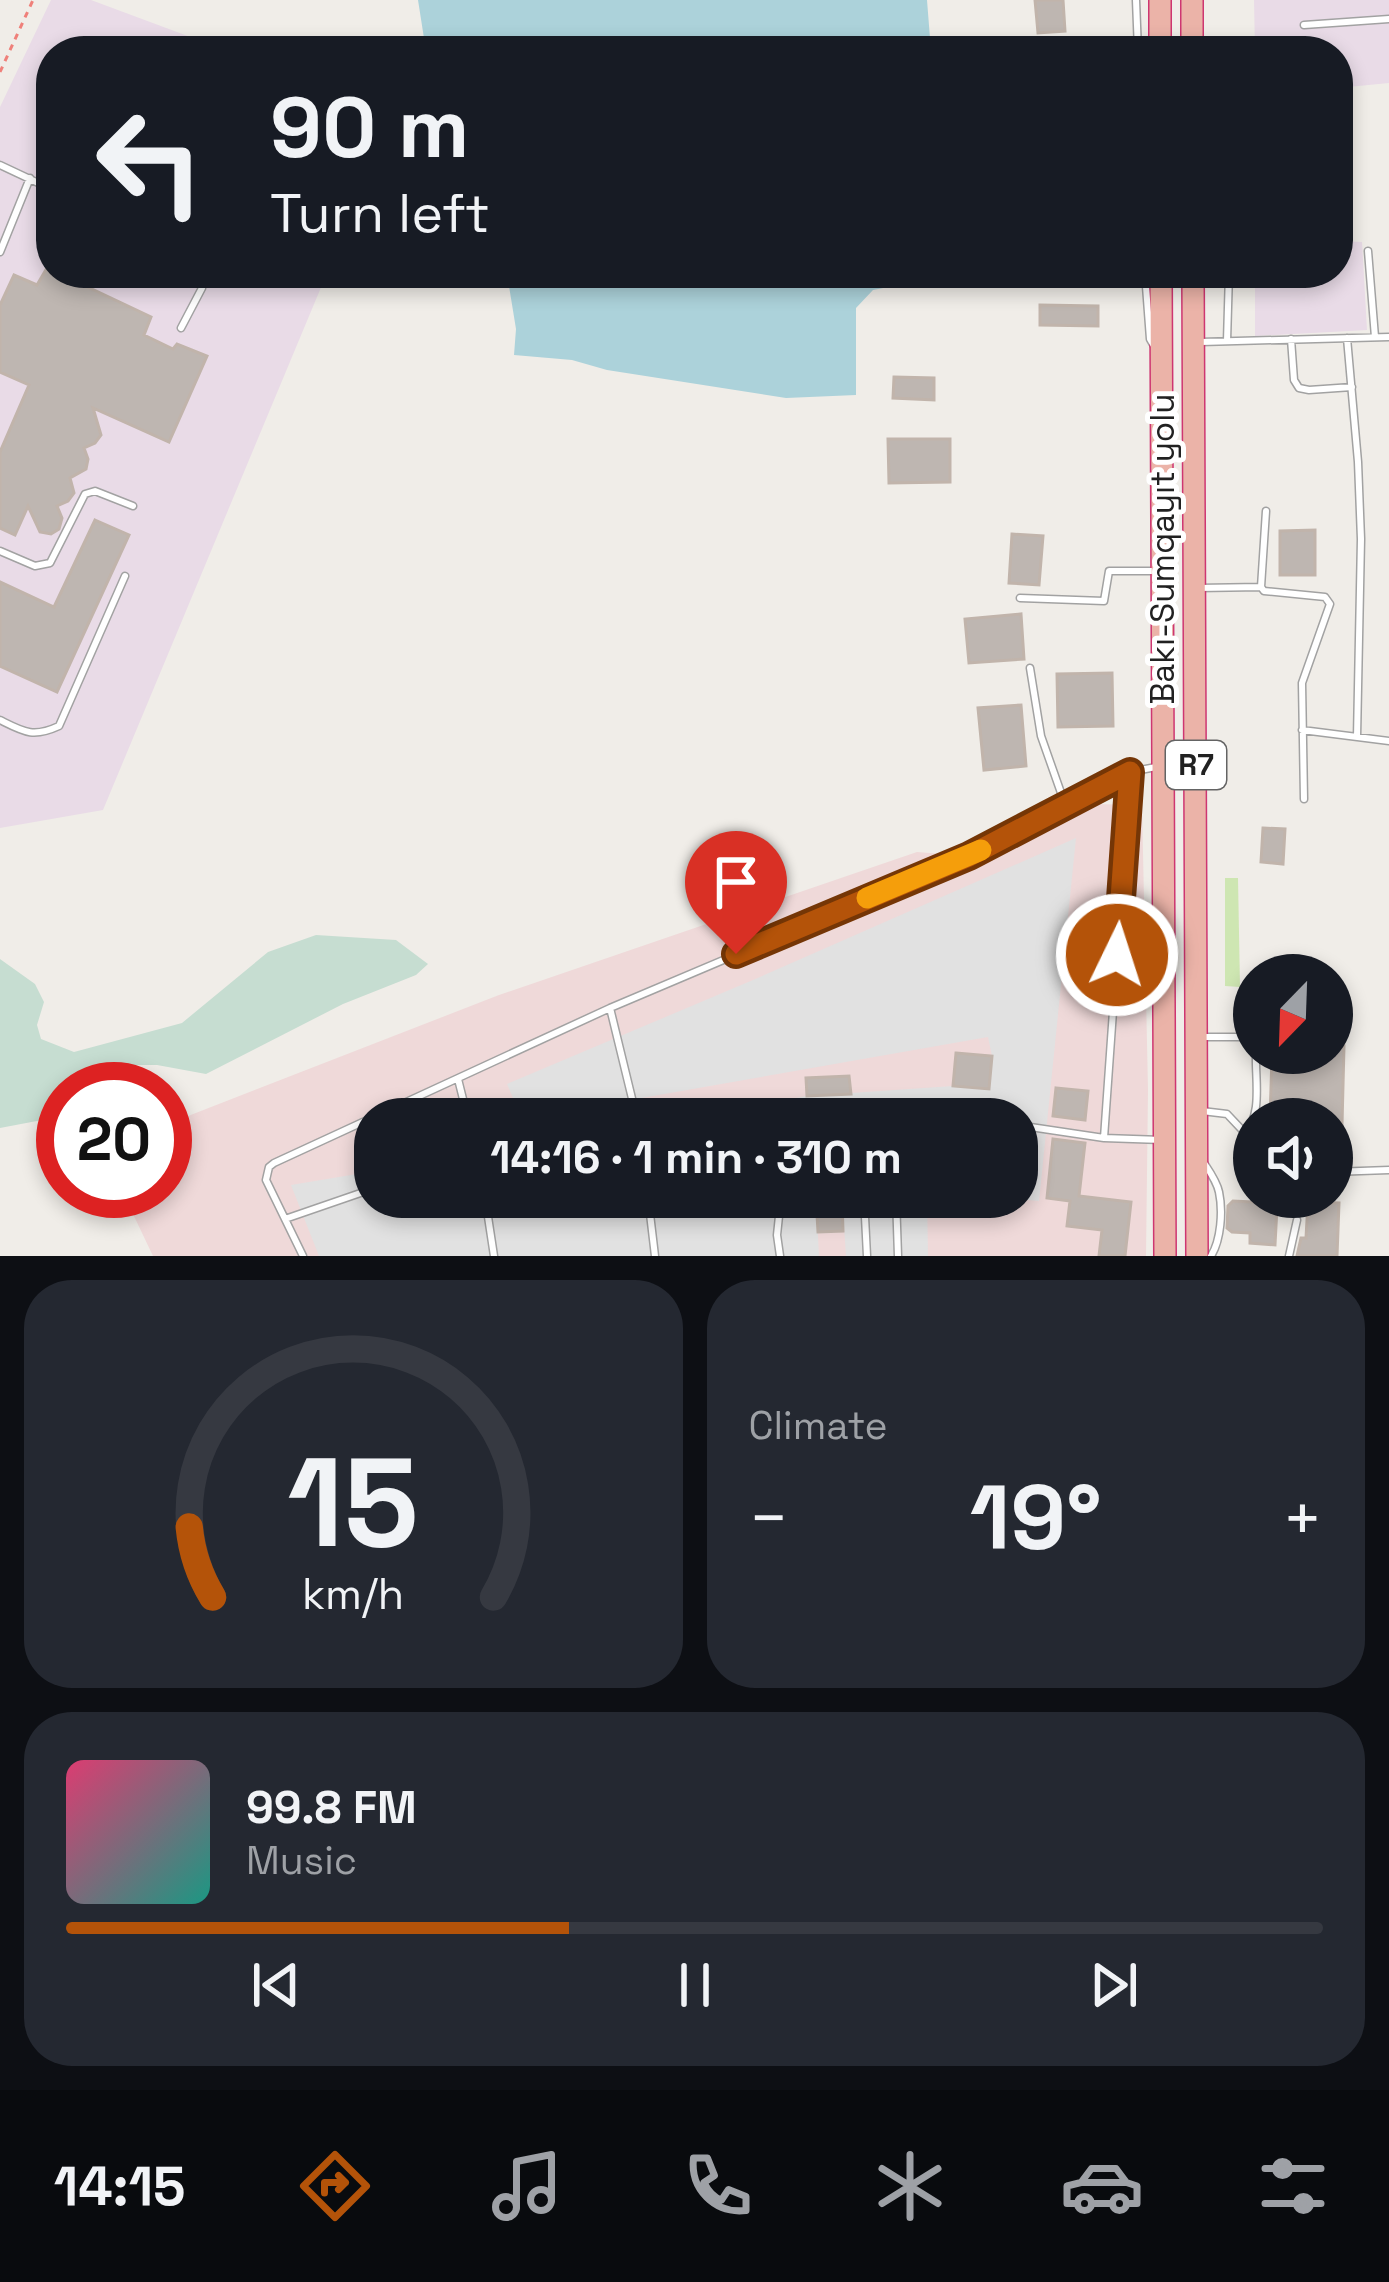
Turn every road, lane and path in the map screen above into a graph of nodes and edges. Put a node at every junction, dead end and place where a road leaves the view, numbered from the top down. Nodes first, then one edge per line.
1 (33, 0) edge
2 (1136, 0) edge
3 (1160, 0) edge
4 (1192, 0) edge
5 (1389, 19) edge
6 (1304, 25) dead end
7 (1137, 36) edge
8 (1160, 36) edge
9 (1192, 36) edge
10 (0, 72) edge
11 (0, 165) edge
12 (30, 178) junction
13 (36, 181) edge
14 (1368, 251) dead end
15 (0, 252) edge
16 (202, 288) edge
17 (1146, 288) edge
18 (1161, 288) edge
19 (1193, 288) edge
20 (1229, 288) edge
21 (181, 328) dead end
22 (1375, 337) junction
23 (1389, 337) edge
24 (1347, 338) junction
25 (1292, 339) junction
26 (1227, 341) junction
27 (1193, 343) junction
28 (1161, 362) junction
29 (1352, 387) junction
30 (133, 506) dead end
31 (1266, 511) dead end
32 (0, 551) edge
33 (1162, 572) junction
34 (125, 577) dead end
35 (1261, 587) junction
36 (1195, 588) junction
37 (1020, 598) dead end
38 (1030, 668) dead end
39 (0, 720) edge
40 (1302, 730) junction
41 (1357, 737) junction
42 (1389, 741) edge
43 (1164, 766) junction
44 (1130, 772) junction
45 (1304, 799) dead end
46 (1066, 807) junction
47 (610, 1008) junction
48 (1198, 1036) junction
49 (1233, 1037) edge
50 (458, 1079) junction
51 (463, 1098) edge
52 (632, 1098) edge
53 (1198, 1110) junction
54 (1233, 1120) edge
55 (1038, 1128) edge
56 (1104, 1138) junction
57 (1165, 1140) junction
58 (1198, 1153) junction
59 (1389, 1170) edge
60 (1353, 1171) edge
61 (354, 1195) edge
62 (488, 1218) edge
63 (650, 1218) edge
64 (779, 1218) edge
65 (865, 1218) edge
66 (897, 1218) edge
67 (285, 1219) junction
68 (1297, 1220) dead end
69 (303, 1256) edge
70 (494, 1256) edge
71 (655, 1256) edge
72 (779, 1256) edge
73 (867, 1256) edge
74 (898, 1256) edge
75 (1165, 1256) edge
76 (1197, 1256) edge
77 (1211, 1256) edge
78 (1289, 1256) edge

1 - 10 path
2 - 7 lane
3 - 8 highway
4 - 9 highway
5 - 6 lane
11 - 12 lane
12 - 13 lane
12 - 15 lane
14 - 22 lane
16 - 21 lane
17 - 28 lane
18 - 28 highway, Bakı-Sumqayıt yolu / R7
19 - 27 highway, Bakı-Sumqayıt yolu / R7
20 - 26 lane
22 - 23 lane
22 - 24 lane
24 - 25 lane
24 - 29 lane
25 - 26 lane
25 - 29 lane
26 - 27 lane
27 - 36 highway, Bakı-Sumqayıt yolu / R7
28 - 33 highway, Bakı-Sumqayıt yolu / R7
29 - 41 lane
30 - 32 lane
31 - 35 lane
33 - 37 lane
33 - 43 highway, Bakı-Sumqayıt yolu / R7
34 - 39 lane
35 - 36 lane
35 - 40 lane
36 - 48 highway, Bakı-Sumqayıt yolu / R7
38 - 46 lane
40 - 41 lane
40 - 45 lane
41 - 42 lane
43 - 44 lane
43 - 57 highway, Bakı-Sumqayıt yolu / R7
44 - 46 lane
44 - 56 lane
46 - 47 lane
47 - 50 lane
47 - 52 lane
48 - 49 lane
48 - 53 highway, Bakı-Sumqayıt yolu / R7
50 - 51 lane
50 - 67 lane
53 - 54 lane
53 - 58 highway, Bakı-Sumqayıt yolu / R7
55 - 56 lane
56 - 57 lane
57 - 75 highway, Bakı-Sumqayıt yolu / R7
58 - 76 highway, Bakı-Sumqayıt yolu / R7
58 - 77 lane
59 - 60 lane
61 - 67 lane
62 - 70 lane
63 - 71 lane
64 - 72 lane
65 - 73 lane
66 - 74 lane
67 - 69 lane
68 - 78 lane

